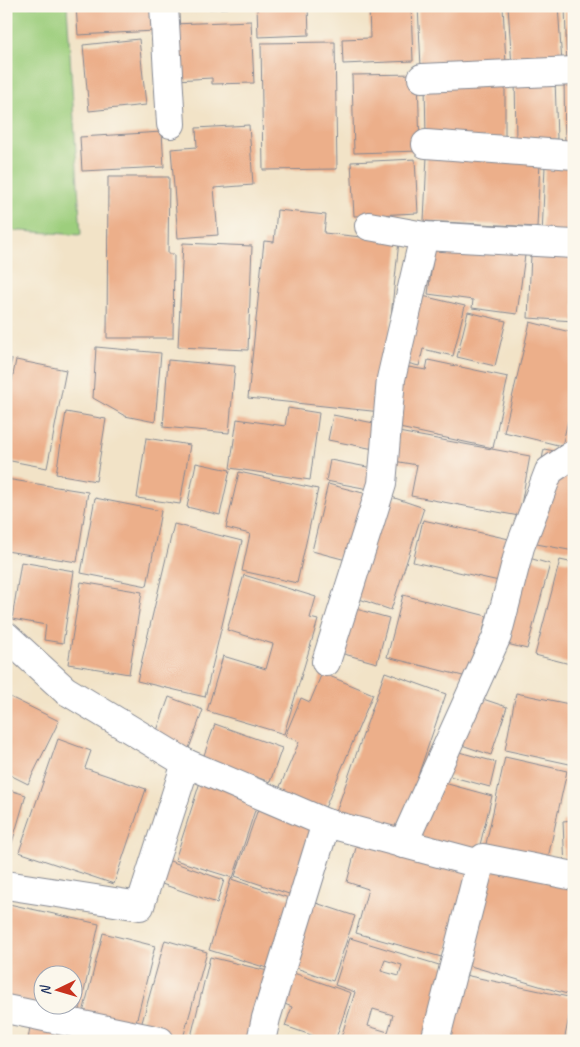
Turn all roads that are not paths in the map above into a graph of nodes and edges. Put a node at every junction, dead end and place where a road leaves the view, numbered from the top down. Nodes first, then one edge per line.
1 (164, 6) edge
2 (574, 71) edge
3 (422, 78) dead end
4 (171, 124) dead end
5 (426, 144) dead end
6 (574, 155) edge
7 (369, 226) dead end
8 (424, 236) junction
9 (574, 244) edge
10 (574, 454) edge
11 (6, 636) edge
12 (326, 662) dead end
13 (186, 764) junction
14 (326, 823) junction
15 (403, 844) junction
16 (480, 864) junction
17 (574, 876) edge
18 (6, 885) edge
19 (6, 1008) edge
20 (147, 1040) edge
21 (261, 1041) edge
22 (436, 1041) edge

1 - 4 street
2 - 3 street
5 - 6 street
7 - 8 street
8 - 9 street
8 - 12 street
10 - 15 street
11 - 13 street
13 - 14 street
13 - 18 street
14 - 15 street
14 - 21 street
15 - 16 street
16 - 17 street
16 - 22 street
19 - 20 street

